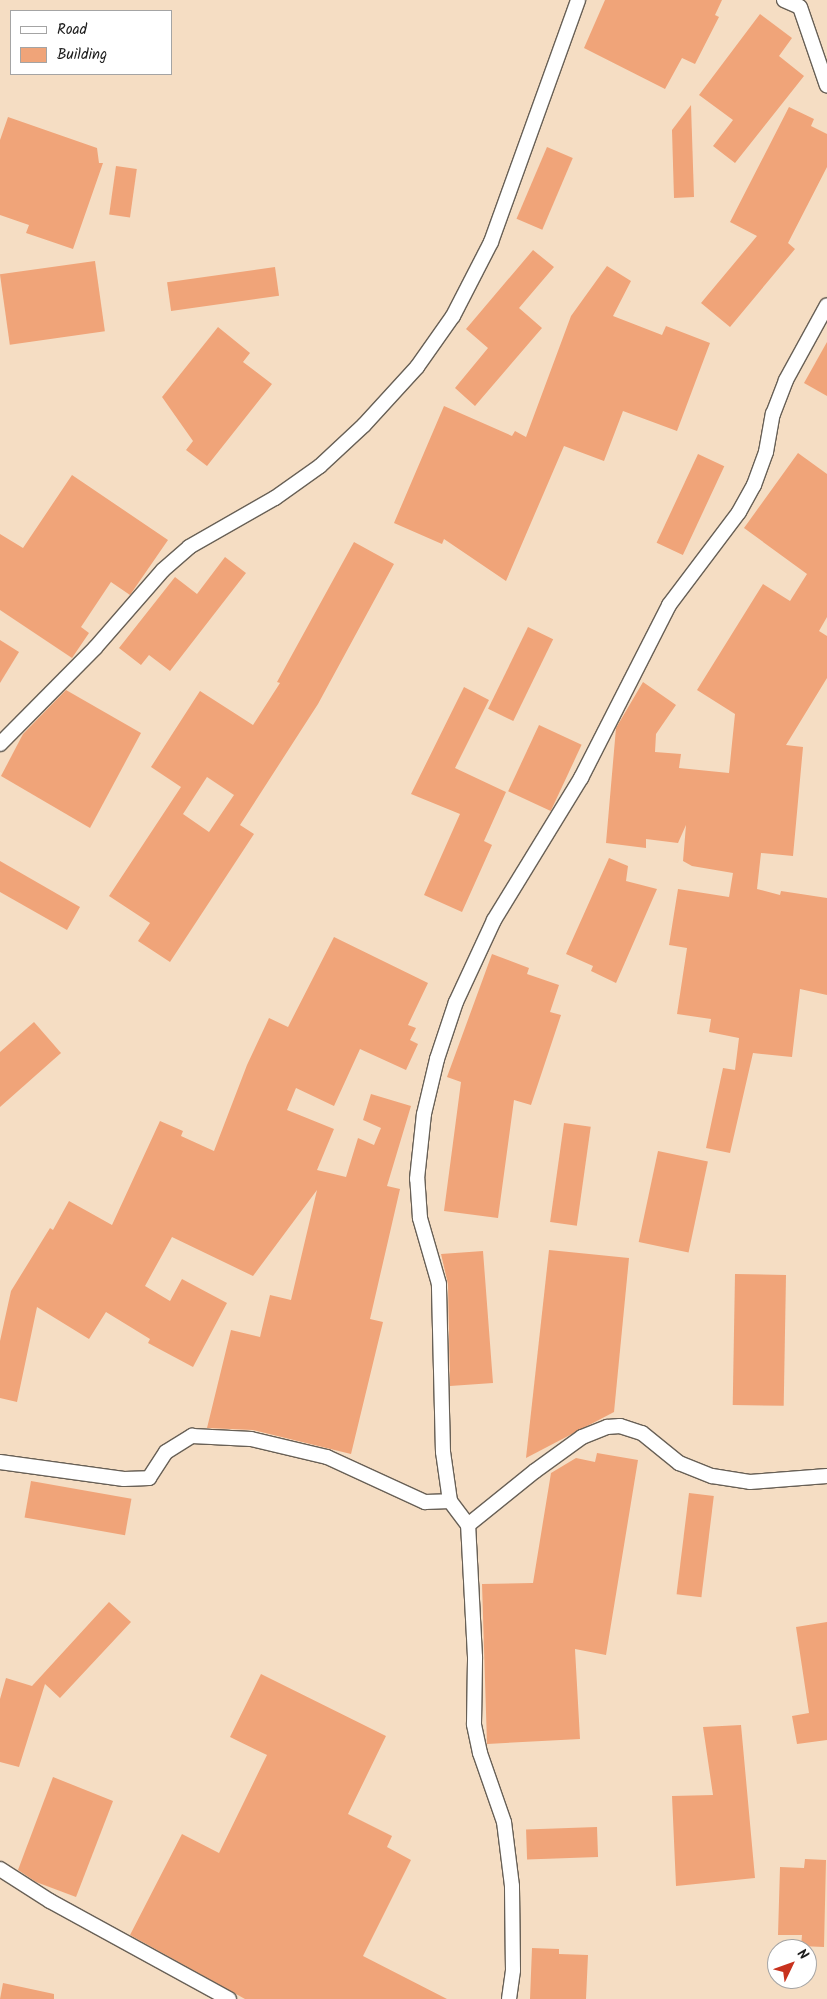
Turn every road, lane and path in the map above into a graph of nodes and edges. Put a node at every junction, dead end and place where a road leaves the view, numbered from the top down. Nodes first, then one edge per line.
1 (578, 0) edge
2 (784, 0) edge
3 (827, 86) edge
4 (827, 305) edge
5 (0, 744) edge
6 (0, 1462) edge
7 (827, 1476) edge
8 (450, 1501) junction
9 (468, 1525) junction
10 (0, 1869) edge
11 (229, 1999) edge
12 (509, 1999) edge

1 - 5 street
2 - 3 street
4 - 8 street
6 - 8 street
7 - 9 street
8 - 9 street
9 - 12 street
10 - 11 street

